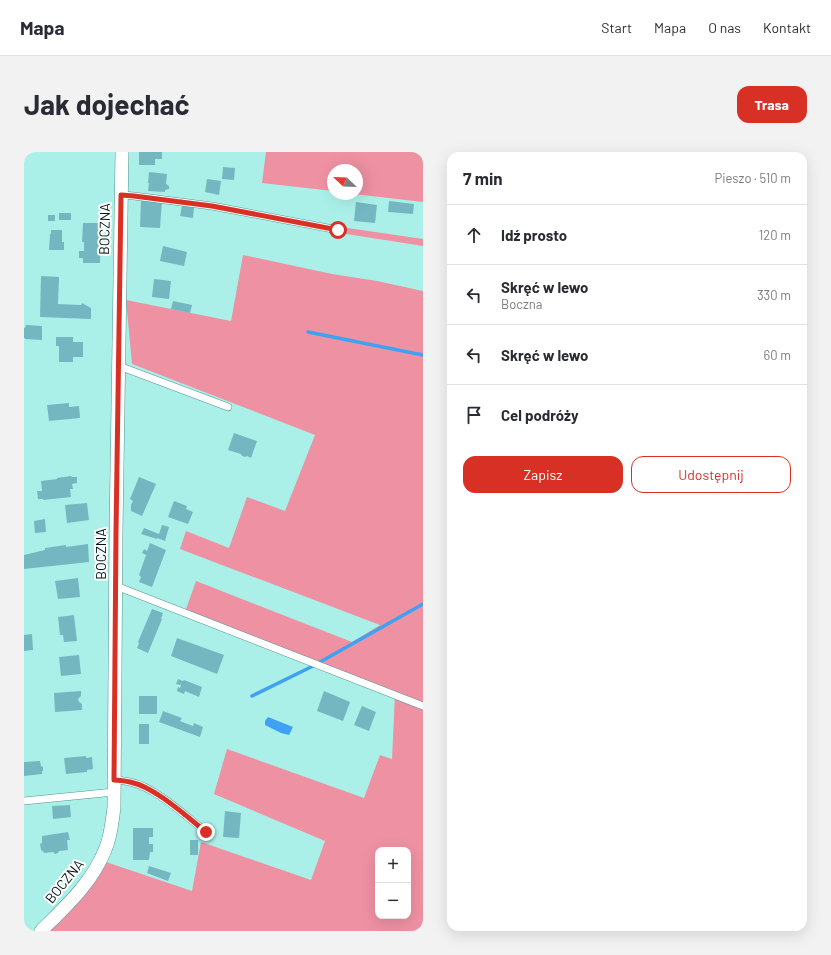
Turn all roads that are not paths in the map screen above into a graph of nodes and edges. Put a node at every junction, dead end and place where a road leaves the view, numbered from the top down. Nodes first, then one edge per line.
1 (122, 152) edge
2 (121, 195) junction
3 (338, 230) dead end
4 (118, 366) junction
5 (228, 407) dead end
6 (116, 586) junction
7 (423, 706) edge
8 (114, 786) junction
9 (24, 800) edge
10 (206, 832) dead end
11 (41, 931) edge

1 - 2 street, BOCZNA
2 - 3 lane
2 - 4 street, BOCZNA
4 - 5 lane
4 - 6 street, BOCZNA
6 - 7 lane
6 - 8 street, BOCZNA
8 - 9 lane
8 - 10 lane
8 - 11 street, BOCZNA

